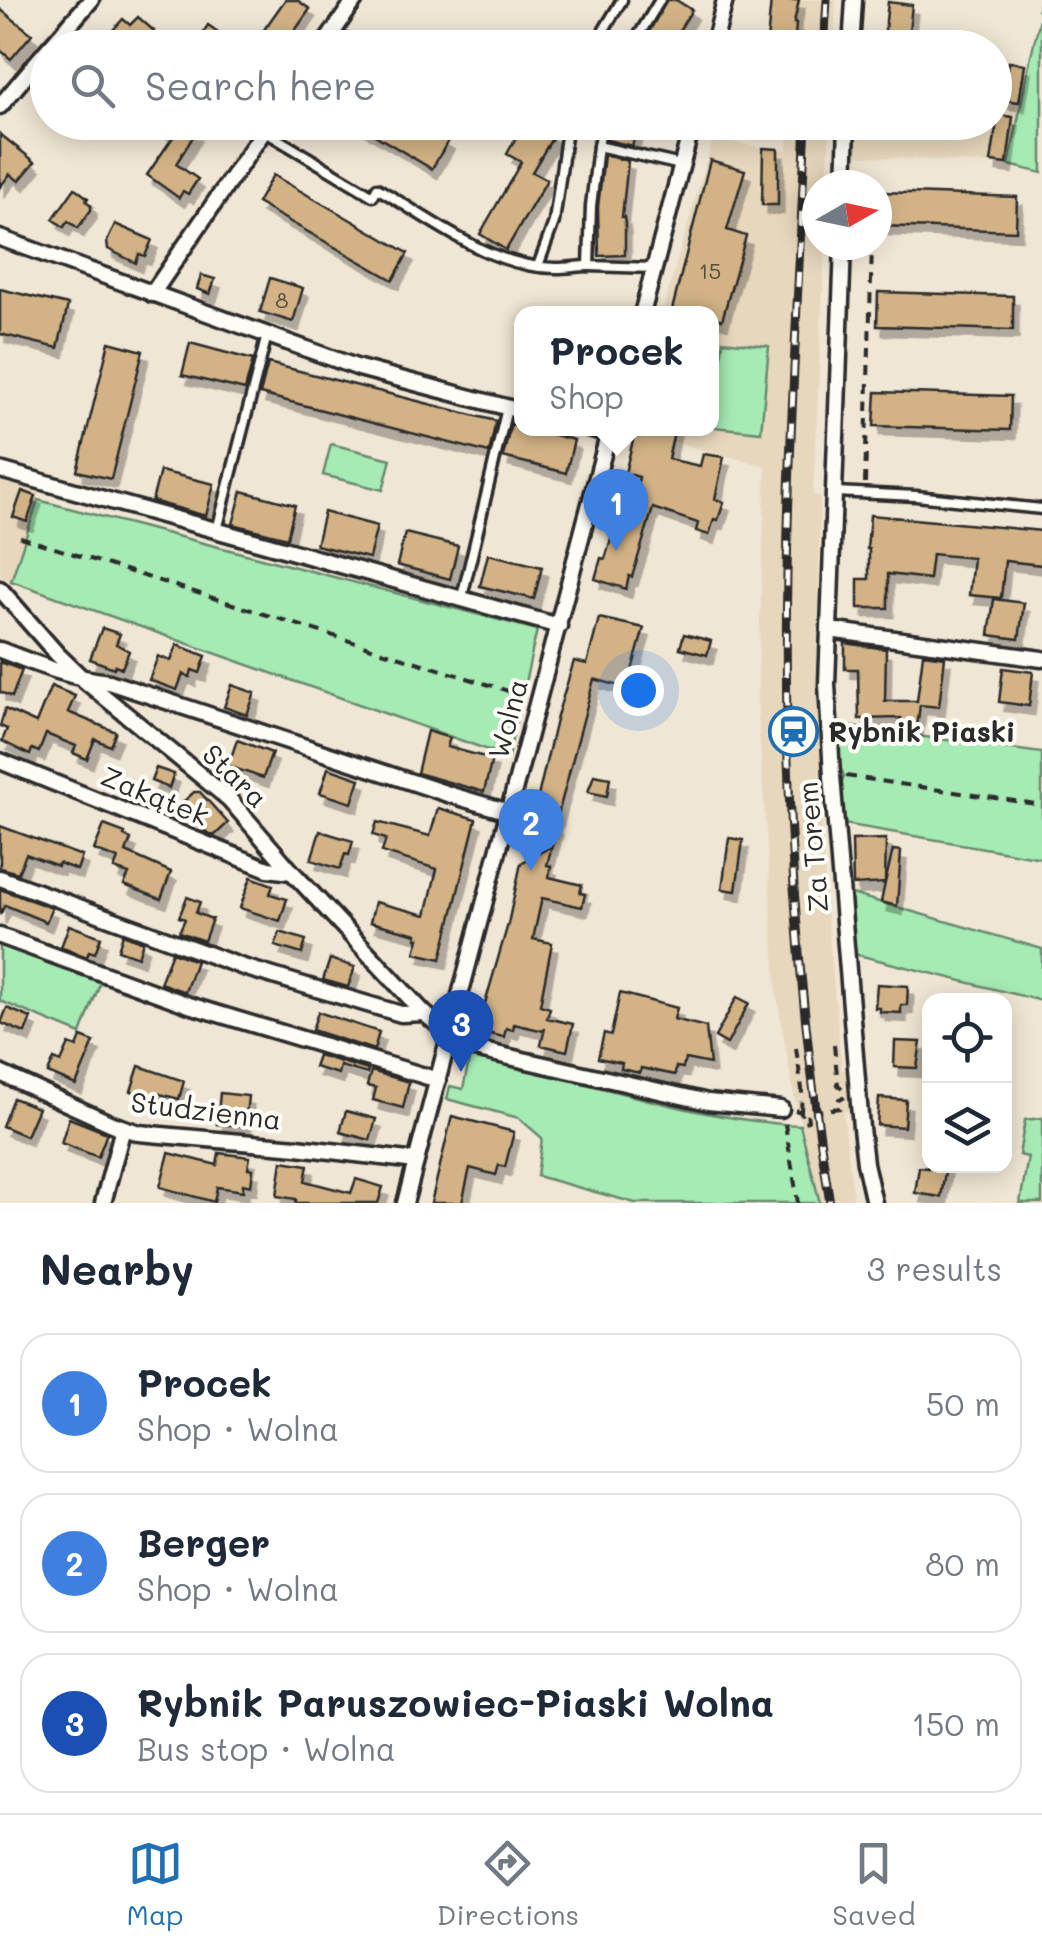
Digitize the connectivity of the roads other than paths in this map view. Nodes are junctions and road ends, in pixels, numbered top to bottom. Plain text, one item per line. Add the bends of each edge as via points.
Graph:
1 (91, 0) edge
2 (355, 0) edge
3 (622, 0) edge
4 (660, 0) edge
5 (725, 0) edge
6 (854, 0) edge
7 (64, 30) edge
8 (334, 30) edge
9 (604, 30) edge
10 (641, 30) edge
11 (718, 30) edge
12 (852, 30) edge
13 (30, 70) edge
14 (0, 106) edge
15 (258, 140) edge
16 (287, 140) edge
17 (565, 140) edge
18 (600, 140) edge
19 (687, 140) edge
20 (846, 140) edge
21 (598, 146) junction
22 (681, 165) junction
23 (845, 170) edge
24 (0, 238) edge
25 (843, 260) edge
26 (538, 266) junction
27 (589, 266) junction
28 (654, 268) junction
29 (152, 294) junction
30 (644, 306) edge
31 (266, 336) junction
32 (514, 410) edge
33 (609, 436) edge
34 (0, 470) edge
35 (836, 492) junction
36 (1042, 509) edge
37 (217, 530) junction
38 (0, 589) edge
39 (462, 597) junction
40 (559, 626) junction
41 (829, 630) junction
42 (0, 650) edge
43 (1042, 659) edge
44 (84, 680) junction
45 (0, 761) edge
46 (509, 812) junction
47 (292, 872) junction
48 (0, 878) edge
49 (0, 936) edge
50 (424, 1013) junction
51 (449, 1038) junction
52 (0, 1073) edge
53 (438, 1080) junction
54 (781, 1109) road end
55 (123, 1128) junction
56 (416, 1161) junction
57 (103, 1203) edge
58 (405, 1203) edge
59 (874, 1203) edge

1 - 7 street
2 - 8 street
3 - 9 lane
4 - 10 lane
5 - 11 street
6 - 12 street
13 - 14 street
15 - 29 street
16 - 26 lane via 373,196 378,188 472,246
17 - 26 lane via 554,222
18 - 21 lane
19 - 22 street
20 - 23 street
21 - 22 lane
21 - 27 lane
22 - 28 street
24 - 29 street
25 - 35 street, Za Torem
26 - 27 lane
27 - 28 lane
28 - 30 street
29 - 31 street
31 - 32 street
31 - 37 lane
32 - 39 lane
33 - 40 street, Wolna
34 - 37 street
35 - 36 lane
35 - 41 street, Za Torem
37 - 39 street
38 - 44 street, Stara
39 - 40 street
40 - 46 street, Wolna
41 - 43 street
41 - 59 street, Za Torem via 832,776 861,1128
42 - 44 street
44 - 46 street via 109,682
44 - 47 street, Stara via 229,799
45 - 47 street, Zakątek via 268,870
46 - 51 street, Wolna
47 - 50 street, Stara
48 - 50 street, Stara via 243,967 401,1014
49 - 53 street via 189,1004
50 - 51 street, Stara
51 - 53 street, Wolna
51 - 54 street via 708,1102
52 - 55 street, Studzienna
53 - 56 street, Wolna
55 - 56 street, Studzienna
55 - 57 street
56 - 58 street, Wolna

